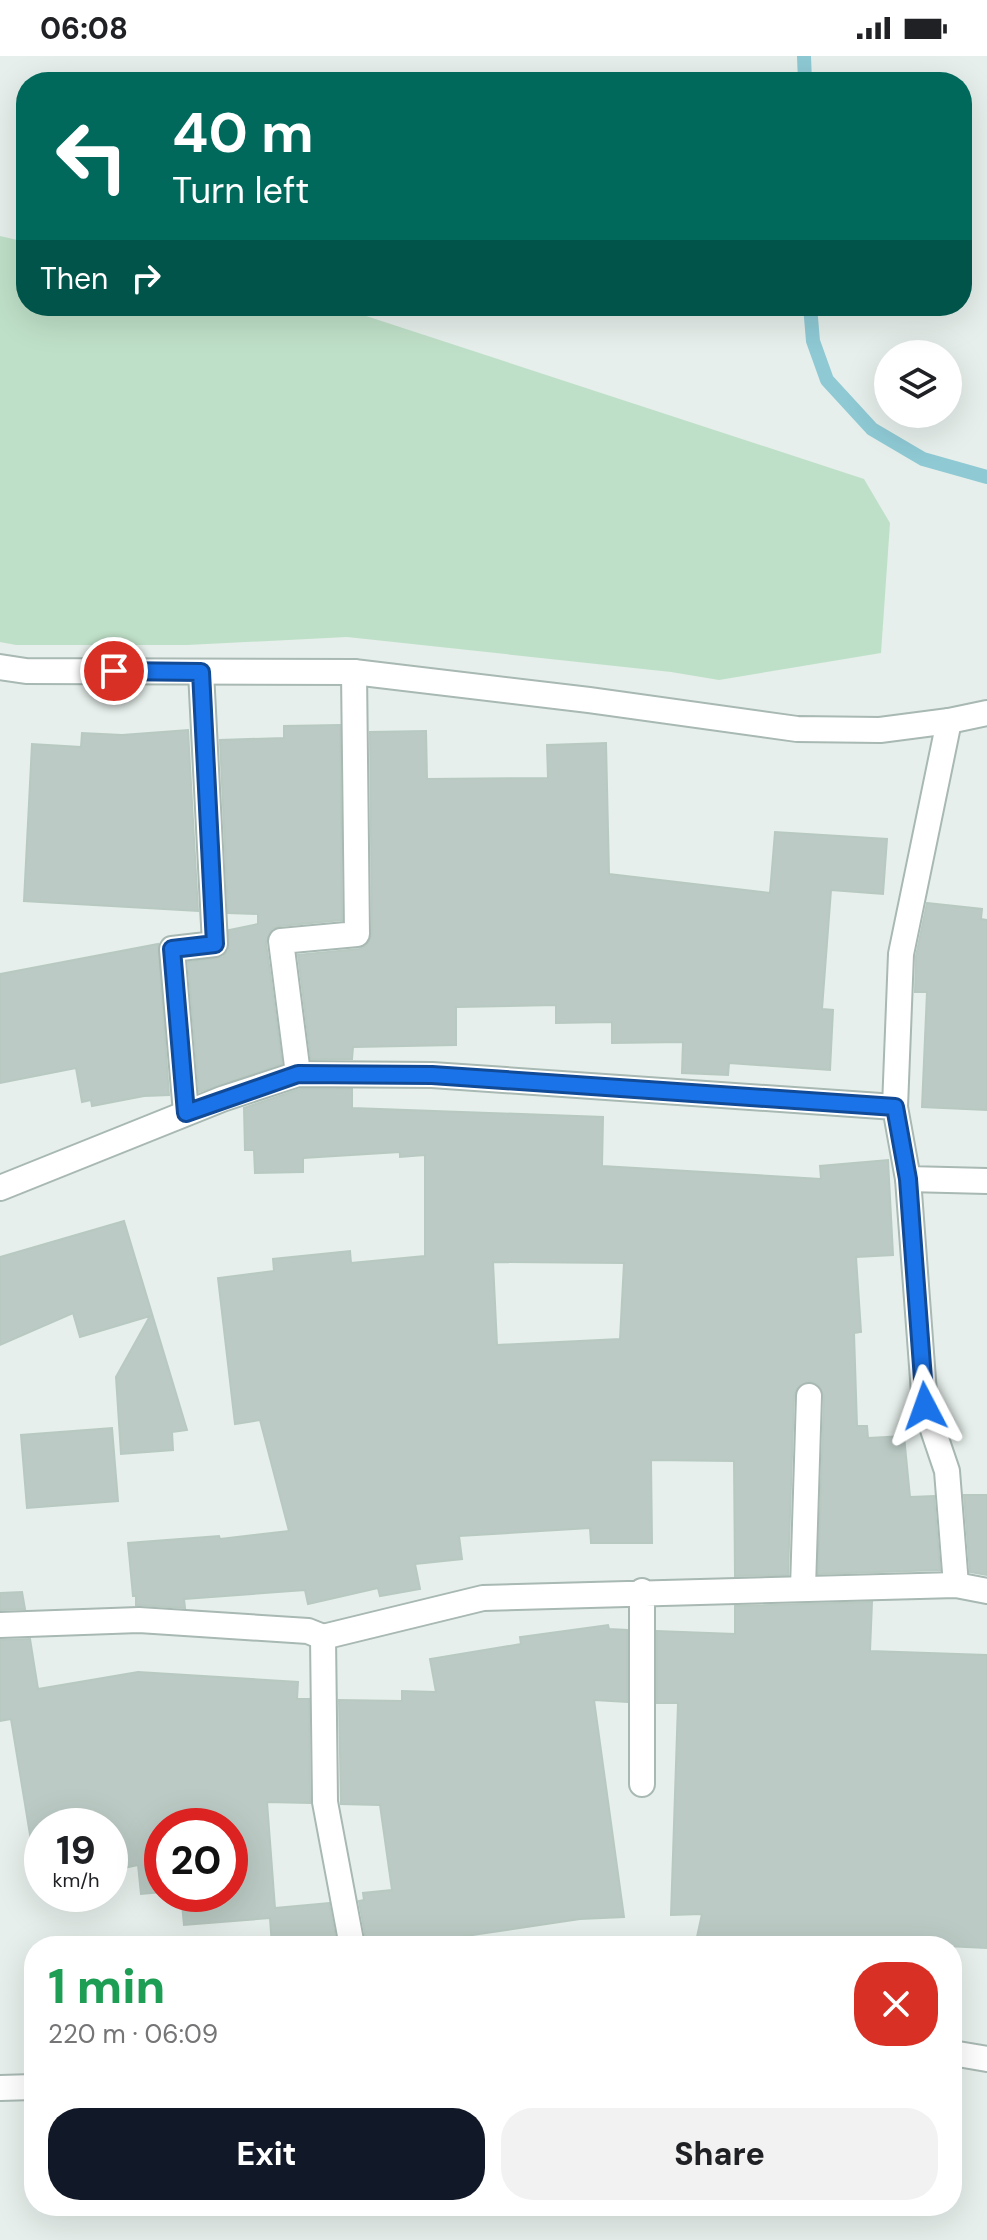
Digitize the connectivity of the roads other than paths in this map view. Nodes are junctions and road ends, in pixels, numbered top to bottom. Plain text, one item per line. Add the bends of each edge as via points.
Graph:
1 (0, 667) edge
2 (201, 672) junction
3 (354, 672) junction
4 (987, 713) edge
5 (949, 721) junction
6 (298, 1074) junction
7 (895, 1107) junction
8 (186, 1113) junction
9 (908, 1179) junction
10 (987, 1181) edge
11 (0, 1188) edge
12 (809, 1396) dead end
13 (956, 1585) junction
14 (803, 1588) junction
15 (642, 1591) junction
16 (987, 1591) edge
17 (0, 1625) edge
18 (323, 1637) junction
19 (642, 1784) dead end
20 (350, 1936) edge
21 (962, 2055) edge
22 (987, 2059) edge
23 (24, 2087) edge
24 (0, 2088) edge

1 - 2 street
2 - 3 street
2 - 8 street via 215,944 172,949
3 - 5 street via 797,729 880,730
3 - 6 street via 357,934 281,941
4 - 5 street
5 - 7 street via 901,954
6 - 7 street via 432,1075
6 - 8 street
7 - 9 street
8 - 11 street
9 - 10 street
9 - 13 street via 925,1406 947,1471
12 - 14 street
13 - 14 street
13 - 16 street
14 - 15 street
15 - 18 street via 483,1598
15 - 19 street
17 - 18 street via 139,1620 308,1631
18 - 20 street via 325,1802
21 - 22 street
23 - 24 street

